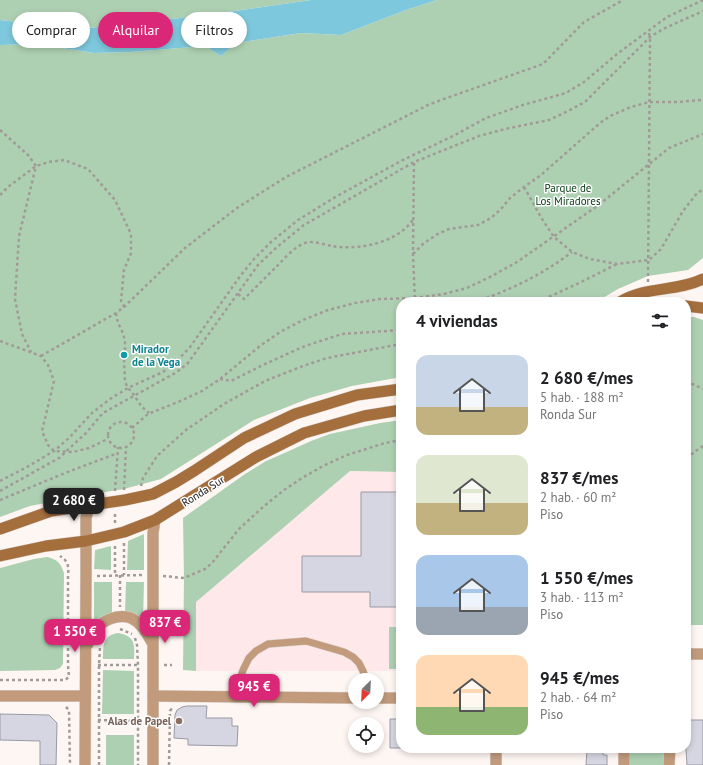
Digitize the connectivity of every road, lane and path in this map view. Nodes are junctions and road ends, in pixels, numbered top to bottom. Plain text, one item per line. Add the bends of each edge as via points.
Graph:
1 (623, 0) edge
2 (703, 0) edge
3 (703, 11) edge
4 (648, 31) junction
5 (650, 37) junction
6 (703, 98) edge
7 (649, 102) junction
8 (0, 130) edge
9 (703, 134) edge
10 (414, 162) junction
11 (649, 164) junction
12 (36, 166) junction
13 (524, 187) junction
14 (703, 190) edge
15 (0, 195) edge
16 (413, 220) junction
17 (554, 237) junction
18 (572, 252) junction
19 (413, 254) junction
20 (649, 260) junction
21 (617, 264) junction
22 (703, 279) edge
23 (648, 291) junction
24 (238, 294) junction
25 (415, 297) edge
26 (430, 297) edge
27 (486, 297) edge
28 (549, 297) edge
29 (631, 297) edge
30 (396, 299) edge
31 (124, 307) junction
32 (691, 307) edge
33 (703, 308) edge
34 (116, 313) junction
35 (396, 330) edge
36 (0, 341) edge
37 (396, 345) edge
38 (31, 352) junction
39 (41, 356) junction
40 (220, 379) junction
41 (691, 384) edge
42 (128, 388) junction
43 (396, 390) edge
44 (703, 390) edge
45 (134, 396) junction
46 (396, 411) edge
47 (150, 413) junction
48 (132, 428) junction
49 (108, 439) junction
50 (396, 441) edge
51 (703, 446) edge
52 (54, 451) junction
53 (65, 452) junction
54 (118, 453) dead end
55 (691, 454) edge
56 (0, 481) edge
57 (0, 491) edge
58 (138, 497) junction
59 (0, 500) edge
60 (89, 506) junction
61 (155, 520) junction
62 (0, 529) edge
63 (86, 541) junction
64 (59, 555) dead end
65 (0, 556) edge
66 (120, 575) junction
67 (86, 576) junction
68 (153, 576) junction
69 (120, 616) junction
70 (120, 629) junction
71 (114, 630) dead end
72 (101, 643) dead end
73 (154, 644) junction
74 (86, 649) junction
75 (691, 654) edge
76 (703, 654) edge
77 (153, 664) junction
78 (68, 665) junction
79 (86, 665) junction
80 (99, 665) junction
81 (138, 665) junction
82 (172, 665) dead end
83 (364, 673) edge
84 (0, 680) edge
85 (0, 696) edge
86 (85, 696) junction
87 (153, 696) junction
88 (234, 697) junction
89 (348, 698) edge
90 (384, 698) edge
91 (396, 698) edge
92 (65, 706) dead end
93 (174, 706) dead end
94 (69, 720) junction
95 (86, 720) junction
96 (99, 720) junction
97 (138, 721) junction
98 (153, 721) junction
99 (169, 721) junction
100 (496, 753) edge
101 (624, 753) edge
102 (670, 753) edge
103 (70, 765) edge
104 (85, 765) edge
105 (99, 765) edge
106 (138, 765) edge
107 (153, 765) edge
108 (169, 765) edge
109 (496, 765) edge
110 (624, 765) edge
111 (670, 765) edge

1 - 31 path via 584,22 543,64 430,104 286,177 238,208 185,248
2 - 4 path via 667,17
3 - 5 path
4 - 5 path
4 - 42 path via 584,82 566,93 486,118 396,163 298,220 254,259 190,347 176,362 163,372
5 - 7 path
5 - 10 path via 585,102 549,120 479,136
6 - 7 path via 679,102
7 - 11 path
7 - 13 path via 610,116
8 - 12 path via 28,155
9 - 11 path via 669,148
10 - 16 path
10 - 24 path via 304,225 258,265
11 - 17 path
11 - 20 path
12 - 15 path
12 - 31 path via 64,160 88,170 115,200 131,234 132,253 124,270 121,301
12 - 38 path via 19,236 15,299 22,334
13 - 17 path
13 - 19 path via 491,218 478,225 436,235
14 - 20 path via 698,192 683,211 661,249
16 - 19 path
16 - 24 path via 402,231 370,246 334,247 306,242 288,255 244,299
17 - 18 path
17 - 26 path via 492,276 467,288
18 - 21 path via 590,259
18 - 27 path via 534,277
19 - 25 path
20 - 21 path
20 - 23 path
21 - 28 path
22 - 23 main road via 685,286
23 - 29 main road
24 - 45 path via 188,363
30 - 40 path via 355,303 303,320 260,346
31 - 34 path
32 - 33 main road
34 - 39 path
34 - 42 path via 126,349 125,382
35 - 40 path via 342,334 305,346 231,381
36 - 38 path
37 - 58 path via 327,358 303,366 265,381 224,404 186,430 157,456 143,478
38 - 39 path
39 - 52 path via 48,365 54,381 42,431
40 - 47 path via 202,391
41 - 44 path
42 - 45 path
42 - 52 path via 92,413
43 - 58 main road, Ronda Sur via 357,396 295,414 244,438 176,482 153,494
45 - 47 path
45 - 53 path via 103,413
46 - 61 main road, Ronda Sur via 364,416 304,433 256,457
47 - 48 path
48 - 49 path via 128,424 117,422 108,431
48 - 49 path via 133,438 126,446 118,447
49 - 53 path via 89,448
50 - 68 path via 347,455 323,466 284,490 239,529 206,569 184,578
51 - 55 path
52 - 53 path
52 - 56 path
53 - 57 path via 59,458
54 - 59 path
58 - 60 main road, Ronda Sur
60 - 62 main road, Ronda Sur via 52,511
60 - 63 street
61 - 63 main road, Ronda Sur via 124,532
61 - 68 street
63 - 65 main road, Ronda Sur
63 - 67 street
64 - 78 path via 68,563 69,569
66 - 67 path
66 - 68 path
66 - 69 path
67 - 74 street
68 - 73 street
69 - 70 path
69 - 73 street via 132,619 143,627
69 - 74 street via 103,622 92,632
70 - 71 path
70 - 81 path via 135,638
72 - 80 path
73 - 77 street
74 - 79 street
75 - 76 street
77 - 81 path
77 - 82 path
77 - 87 street
78 - 79 path
78 - 84 path via 69,677 65,680
79 - 80 path
79 - 86 street
80 - 81 path
80 - 96 path
81 - 97 path
83 - 88 lane via 353,657 306,640 268,644 249,658
85 - 86 street
86 - 95 street
87 - 88 street
87 - 98 street
88 - 89 street
90 - 91 street
92 - 94 path via 69,710
93 - 99 path via 170,711
94 - 95 path
94 - 103 path
95 - 96 path
95 - 104 street
96 - 97 path
96 - 105 path
97 - 98 path
97 - 106 path
98 - 99 path
98 - 107 street
99 - 108 path
100 - 109 street
101 - 110 street
102 - 111 street

